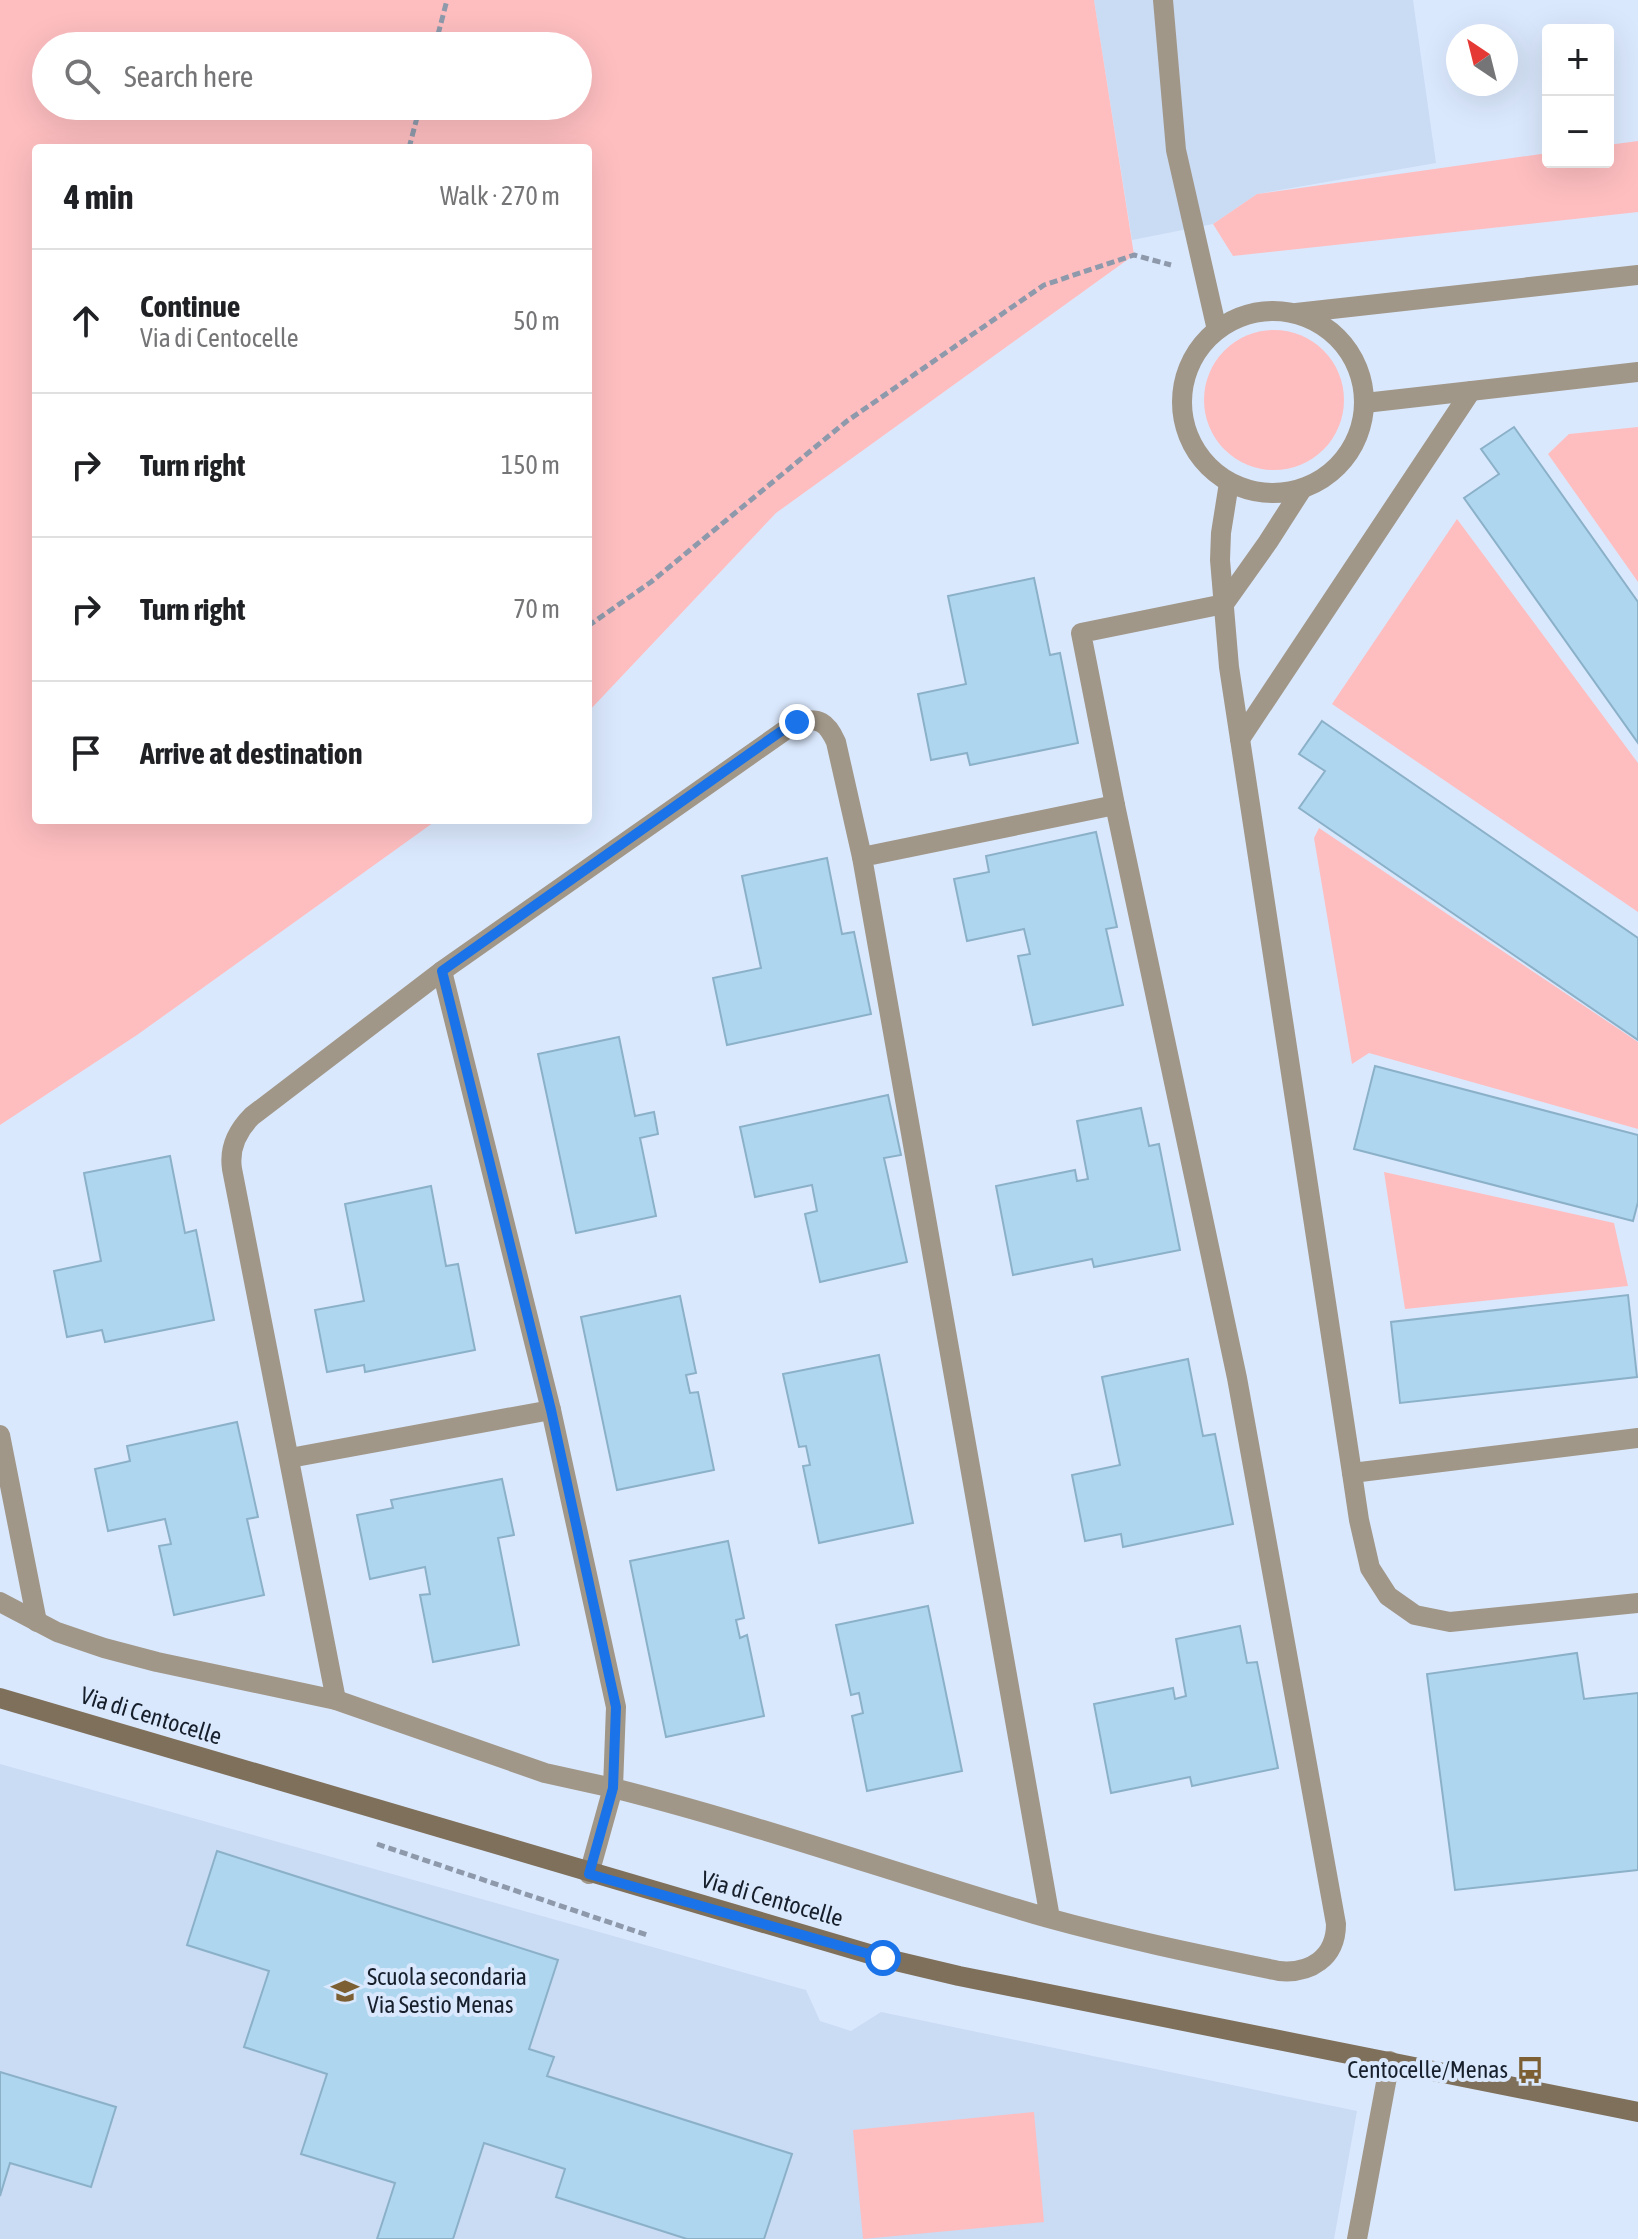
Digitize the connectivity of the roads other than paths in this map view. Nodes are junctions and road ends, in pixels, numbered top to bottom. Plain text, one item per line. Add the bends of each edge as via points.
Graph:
1 (1163, 0) edge
2 (1638, 275) edge
3 (1293, 313) junction
4 (1217, 330) junction
5 (1638, 372) edge
6 (1471, 391) junction
7 (1365, 403) junction
8 (1229, 483) junction
9 (1302, 489) junction
10 (1224, 604) junction
11 (1240, 739) junction
12 (1115, 805) junction
13 (862, 857) junction
14 (442, 971) junction
15 (551, 1410) junction
16 (0, 1435) edge
17 (1638, 1438) edge
18 (290, 1458) junction
19 (1352, 1473) junction
20 (0, 1602) edge
21 (1638, 1603) edge
22 (37, 1622) junction
23 (0, 1698) edge
24 (336, 1700) junction
25 (613, 1788) junction
26 (589, 1874) junction
27 (1050, 1918) junction
28 (1390, 2061) junction
29 (1638, 2112) edge
30 (1357, 2239) edge

1 - 4 street via 1176,150
2 - 3 street
3 - 4 street via 1253,313
3 - 7 street via 1322,325 1345,345 1360,372
4 - 8 street via 1191,361 1182,410 1199,457
5 - 6 street
6 - 7 street
6 - 11 street
7 - 9 street via 1348,456 1319,482
8 - 9 street via 1265,494
8 - 10 street via 1221,533
9 - 10 street
10 - 11 street
10 - 12 street via 1081,633
11 - 19 street
12 - 13 street
12 - 27 street via 1237,1378 1336,1934 1321,1962 1289,1972
13 - 14 street via 831,730 813,719 797,722
13 - 27 street
14 - 15 street
14 - 18 street via 252,1116 235,1140 232,1169
15 - 18 street
15 - 25 street via 616,1707
16 - 22 street
17 - 19 street
18 - 24 street
19 - 21 street via 1370,1568 1388,1596 1415,1615 1450,1622
20 - 22 street
22 - 24 street via 131,1656
23 - 26 street, Via di Centocelle
24 - 25 street via 545,1773
25 - 26 street
25 - 27 street
26 - 28 street, Via di Centocelle via 944,1973
28 - 29 street, Via di Centocelle
28 - 30 street

